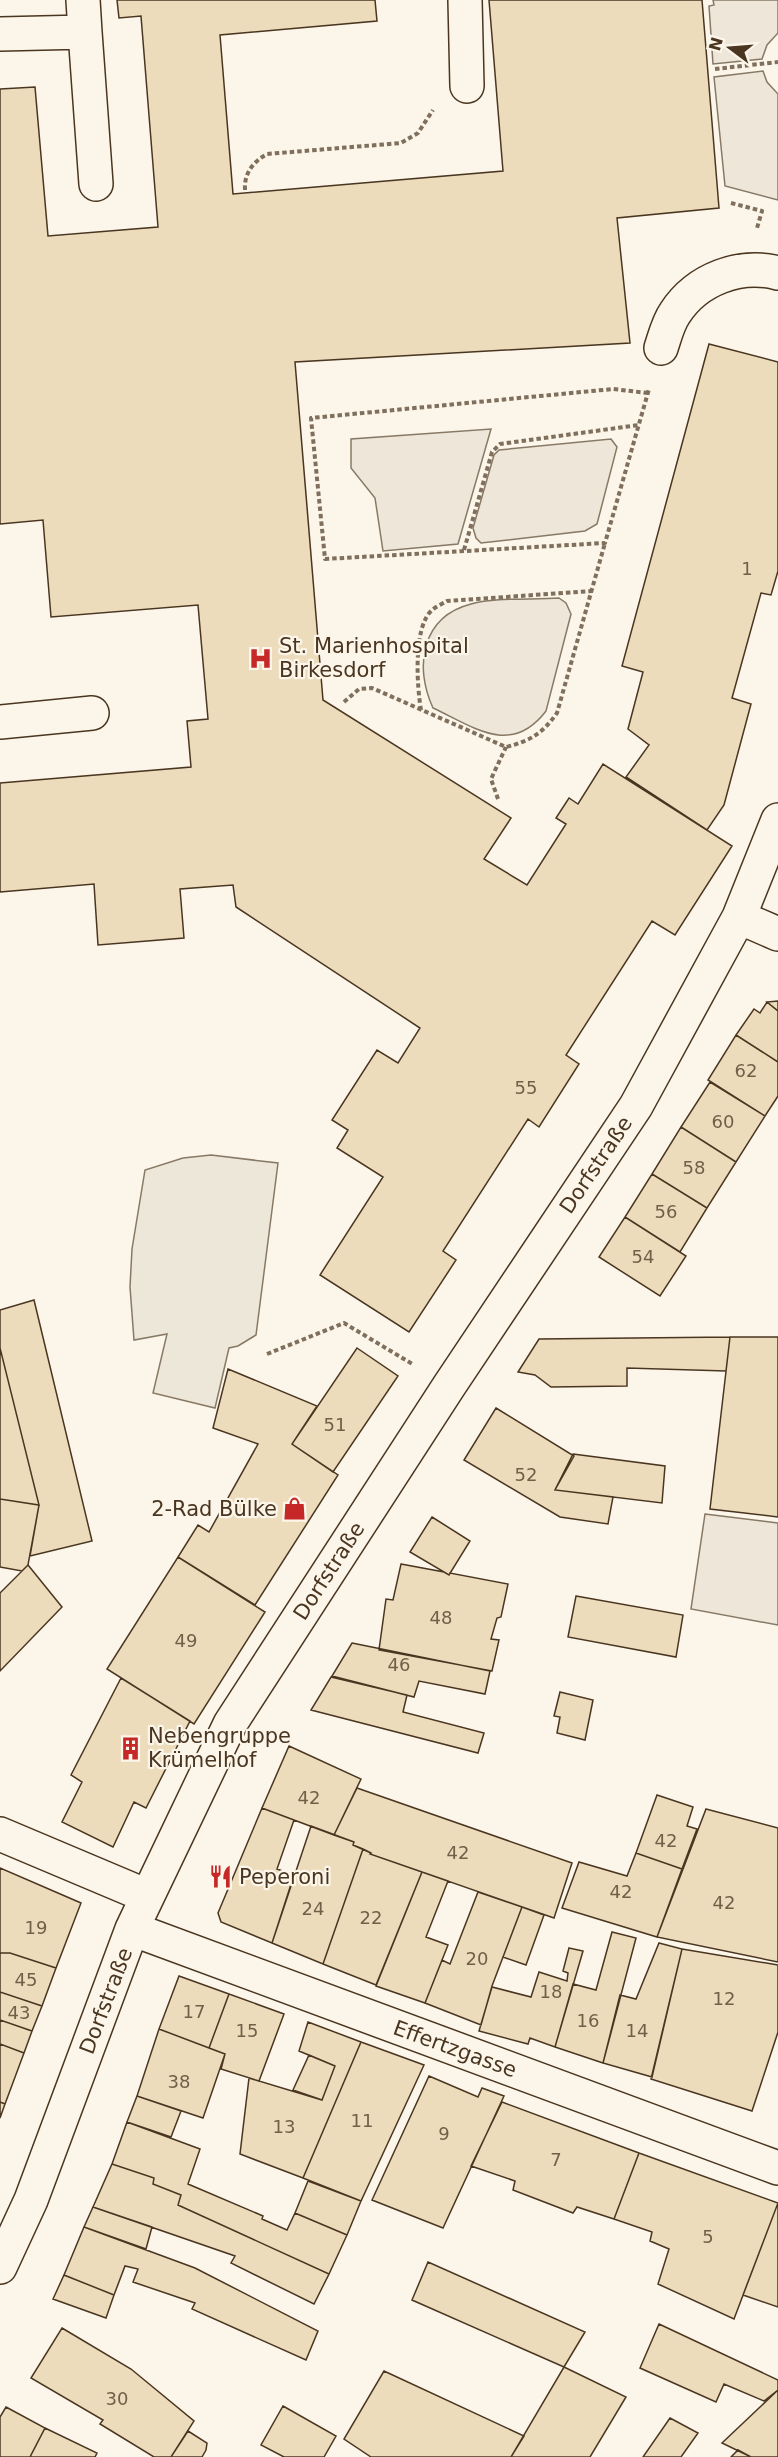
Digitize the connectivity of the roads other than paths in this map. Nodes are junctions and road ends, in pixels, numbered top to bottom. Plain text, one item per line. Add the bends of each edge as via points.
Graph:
1 (83, 0) edge
2 (465, 0) edge
3 (85, 32) junction
4 (0, 34) edge
5 (467, 86) road end
6 (96, 184) dead end
7 (778, 273) edge
8 (661, 348) road end
9 (92, 713) dead end
10 (0, 722) edge
11 (778, 820) edge
12 (739, 917) junction
13 (778, 934) edge
14 (0, 1834) edge
15 (147, 1896) junction
16 (132, 1929) junction
17 (778, 2168) edge
18 (0, 2267) edge

1 - 3 street
2 - 5 street
3 - 4 street
3 - 6 street
7 - 8 street via 746,269 713,279 680,306
9 - 10 street
11 - 12 street, Dorfstraße
12 - 13 street
12 - 15 street, Dorfstraße via 636,1106 230,1724
14 - 15 street
15 - 16 street, Dorfstraße
16 - 17 street, Effertzgasse
16 - 18 street, Dorfstraße via 31,2200

